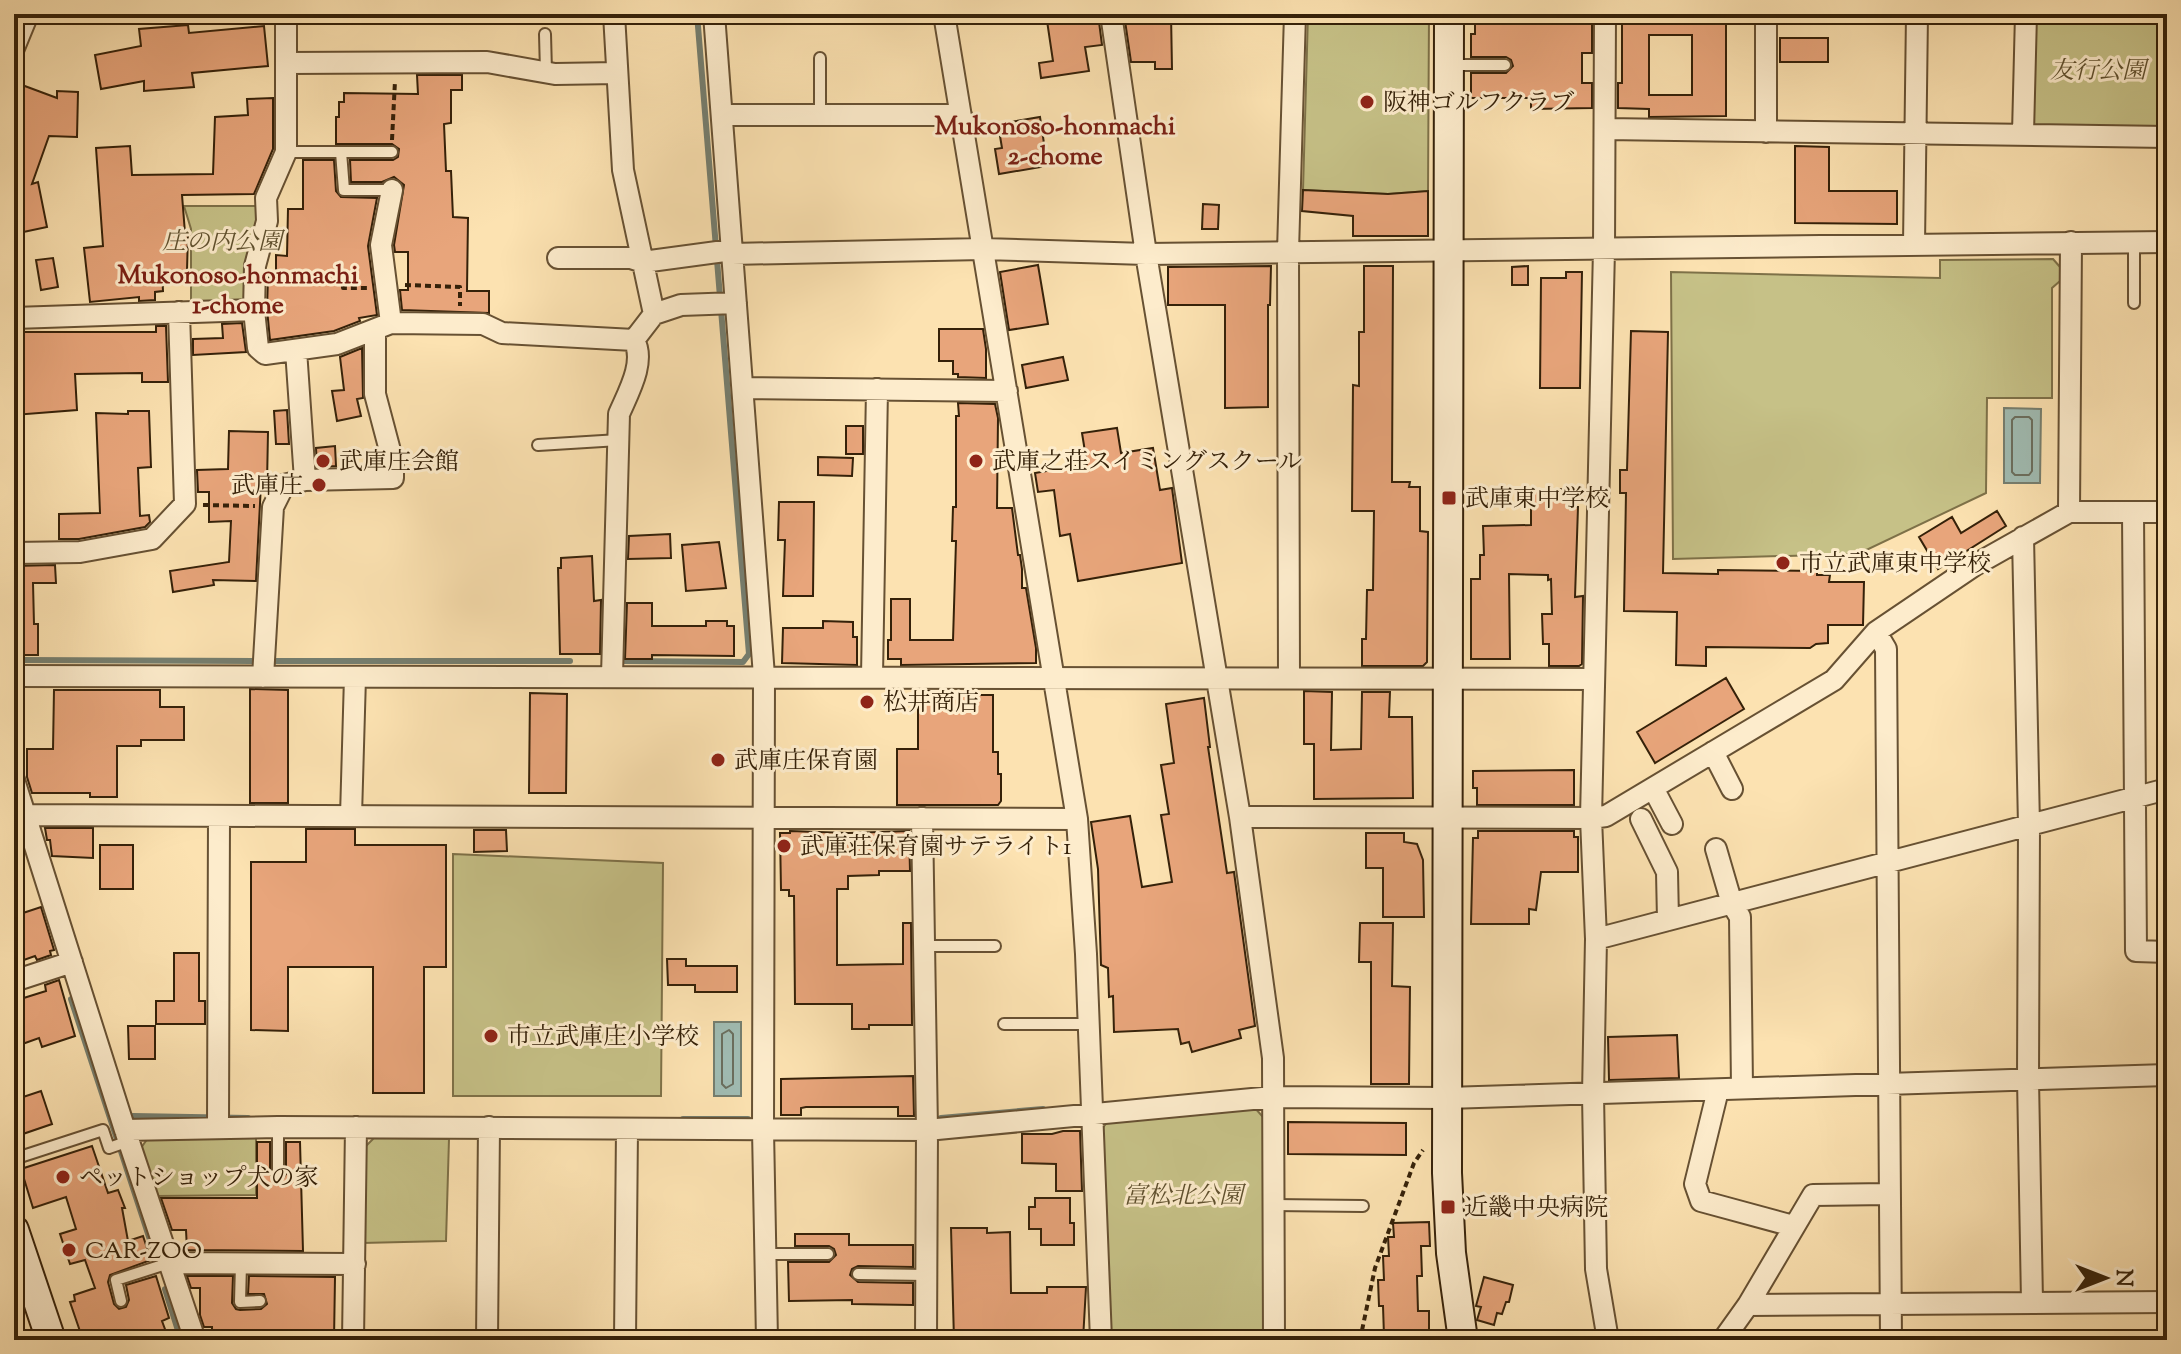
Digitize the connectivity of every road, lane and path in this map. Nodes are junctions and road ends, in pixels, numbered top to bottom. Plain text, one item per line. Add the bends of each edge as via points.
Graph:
1 (28, 14) edge
2 (286, 14) edge
3 (614, 14) edge
4 (714, 14) edge
5 (944, 14) edge
6 (1111, 14) edge
7 (1295, 14) edge
8 (1449, 14) edge
9 (1605, 14) edge
10 (1766, 14) edge
11 (1917, 14) edge
12 (2026, 14) edge
13 (545, 34) dead end
14 (14, 48) edge
15 (820, 58) dead end
16 (287, 63) junction
17 (396, 63) junction
18 (1449, 65) junction
19 (1505, 65) dead end
20 (546, 72) junction
21 (617, 73) junction
22 (722, 115) junction
23 (820, 115) junction
24 (961, 115) junction
25 (1606, 129) junction
26 (1766, 132) junction
27 (2023, 133) junction
28 (1916, 134) junction
29 (2167, 137) edge
30 (286, 152) junction
31 (341, 152) junction
32 (392, 152) joint
33 (392, 190) joint
34 (2071, 242) junction
35 (2134, 242) junction
36 (2167, 242) edge
37 (1914, 244) junction
38 (983, 249) junction
39 (1604, 249) junction
40 (1288, 251) junction
41 (1449, 251) junction
42 (724, 252) junction
43 (1146, 254) junction
44 (558, 258) dead end
45 (643, 262) junction
46 (255, 271) junction
47 (386, 286) junction
48 (2134, 303) dead end
49 (726, 304) junction
50 (254, 310) junction
51 (179, 312) junction
52 (654, 314) junction
53 (14, 318) edge
54 (460, 324) junction
55 (383, 327) junction
56 (634, 340) junction
57 (296, 350) junction
58 (743, 388) junction
59 (877, 389) junction
60 (1007, 391) junction
61 (619, 440) junction
62 (538, 445) dead end
63 (305, 480) junction
64 (185, 504) junction
65 (273, 507) junction
66 (2069, 512) junction
67 (2133, 512) junction
68 (2167, 512) edge
69 (2023, 537) junction
70 (14, 553) edge
71 (1876, 632) junction
72 (14, 676) edge
73 (612, 676) junction
74 (764, 676) junction
75 (872, 676) junction
76 (263, 677) junction
77 (355, 677) junction
78 (1055, 677) junction
79 (1216, 677) junction
80 (1289, 678) junction
81 (1449, 678) junction
82 (1594, 679) junction
83 (1713, 752) junction
84 (14, 780) edge
85 (1653, 788) junction
86 (1732, 789) dead end
87 (2167, 789) edge
88 (2136, 796) junction
89 (25, 815) junction
90 (219, 816) junction
91 (351, 816) junction
92 (762, 816) junction
93 (1240, 817) junction
94 (922, 818) junction
95 (1448, 818) junction
96 (1591, 818) junction
97 (1077, 819) junction
98 (1641, 819) dead end
99 (1672, 824) dead end
100 (2029, 826) junction
101 (1716, 849) dead end
102 (1887, 863) junction
103 (1732, 904) junction
104 (1668, 920) junction
105 (1596, 939) junction
106 (924, 946) junction
107 (995, 946) dead end
108 (2167, 952) edge
109 (72, 962) junction
110 (14, 981) edge
111 (1004, 1024) dead end
112 (1089, 1024) junction
113 (2167, 1075) edge
114 (2028, 1079) junction
115 (1888, 1084) junction
116 (1742, 1087) junction
117 (1718, 1090) junction
118 (1593, 1094) junction
119 (1273, 1097) junction
120 (1447, 1098) junction
121 (1093, 1107) junction
122 (218, 1121) junction
123 (278, 1127) junction
124 (356, 1127) junction
125 (489, 1127) junction
126 (627, 1129) junction
127 (763, 1130) junction
128 (927, 1130) junction
129 (123, 1140) junction
130 (1423, 1150) dead end
131 (23, 1156) dead end
132 (278, 1173) dead end
133 (1888, 1194) junction
134 (1273, 1205) junction
135 (1363, 1206) dead end
136 (1793, 1226) junction
137 (14, 1230) edge
138 (765, 1254) junction
139 (828, 1254) dead end
140 (169, 1263) junction
141 (241, 1264) junction
142 (355, 1264) junction
143 (858, 1274) dead end
144 (926, 1275) junction
145 (121, 1301) dead end
146 (260, 1301) dead end
147 (2032, 1302) junction
148 (2167, 1302) edge
149 (1891, 1304) junction
150 (1748, 1305) junction
151 (51, 1340) edge
152 (195, 1340) edge
153 (353, 1340) edge
154 (487, 1340) edge
155 (625, 1340) edge
156 (767, 1340) edge
157 (926, 1340) edge
158 (1101, 1340) edge
159 (1274, 1340) edge
160 (1360, 1340) edge
161 (1463, 1340) edge
162 (1608, 1340) edge
163 (1723, 1340) edge
164 (1891, 1340) edge

1 - 14 street
2 - 16 street
3 - 21 street
4 - 22 street
5 - 24 street
6 - 43 street
7 - 40 street
8 - 18 street
9 - 25 street
10 - 26 street
11 - 28 street
12 - 27 street
13 - 20 lane
15 - 23 lane
16 - 17 street
16 - 30 street
17 - 20 street via 487,62
17 - 32 path
18 - 19 lane
18 - 41 street
20 - 21 street
21 - 45 street via 623,170
22 - 23 street
22 - 42 street
23 - 24 street
24 - 38 street
25 - 26 street
25 - 39 street
26 - 28 street
27 - 28 street
27 - 29 street
28 - 37 street
30 - 31 lane
30 - 46 street via 266,198 267,221
31 - 32 lane
31 - 33 lane via 344,190
33 - 47 street via 381,245
34 - 35 street
34 - 37 street
34 - 66 street
35 - 36 street
35 - 48 lane
37 - 39 street
38 - 42 street
38 - 43 street
38 - 60 street
39 - 41 street
39 - 82 street
40 - 41 street
40 - 43 street
40 - 80 street
41 - 81 street
42 - 45 street
42 - 49 street
43 - 79 street
44 - 45 street
45 - 52 street
46 - 47 path via 343,276 343,288
46 - 50 street
47 - 54 path via 460,287
47 - 55 street
49 - 52 street via 681,305
49 - 58 street
50 - 51 street
50 - 57 street via 258,348 265,354
51 - 53 street
51 - 64 street
52 - 56 street
54 - 55 street
54 - 56 street via 483,324 502,333
55 - 57 street via 337,344
55 - 63 street via 375,394 393,478
56 - 61 street via 639,350 619,414
57 - 63 street
58 - 59 street
58 - 74 street
59 - 60 street
59 - 75 street
60 - 78 street
61 - 62 lane
61 - 73 street
63 - 65 street via 284,485
64 - 65 path
64 - 70 street via 152,539 80,552
65 - 76 street
66 - 67 street
66 - 69 street
67 - 68 street
67 - 88 street
69 - 71 street
69 - 100 street
71 - 83 street via 1834,680
71 - 102 street via 1886,649
72 - 76 street
73 - 74 street
73 - 77 street
74 - 75 street
74 - 92 street
75 - 78 street
76 - 77 street
77 - 91 street
78 - 79 street
78 - 97 street
79 - 80 street
79 - 93 street
80 - 81 street
81 - 82 street
81 - 95 street
82 - 96 street
83 - 85 street
83 - 86 street
84 - 89 street
85 - 96 street via 1606,816
85 - 99 street
87 - 88 street
88 - 100 street
88 - 108 street via 2136,951
89 - 90 street
89 - 109 street
90 - 91 street
90 - 122 street
91 - 92 street
92 - 94 street
92 - 127 street
93 - 95 street
93 - 119 street via 1273,1058
94 - 97 street
94 - 106 street
95 - 96 street
95 - 120 street
96 - 105 street
97 - 112 street
98 - 104 street via 1667,872
100 - 102 street
100 - 114 street
101 - 103 street
102 - 103 street
102 - 115 street
103 - 104 street
103 - 116 street via 1740,917
104 - 105 street
105 - 118 street
106 - 107 lane
106 - 128 street
109 - 110 street
109 - 129 street
111 - 112 lane
112 - 121 street
113 - 114 street
114 - 115 street
114 - 147 street
115 - 116 street
115 - 133 street
116 - 117 street
117 - 118 street
117 - 136 street via 1695,1184 1701,1201
118 - 120 street
118 - 162 street via 1596,1269
119 - 120 street
119 - 121 street
119 - 134 street
120 - 161 street via 1449,1232
121 - 128 street
121 - 158 street
122 - 123 street
122 - 129 street
123 - 124 street
123 - 132 lane
124 - 125 street
124 - 142 street
125 - 126 street
125 - 154 street
126 - 127 street
126 - 155 street
127 - 128 street
127 - 138 street
128 - 144 street
129 - 131 lane via 109,1148 103,1130
129 - 140 street
130 - 160 path via 1375,1268
133 - 136 street via 1813,1195
133 - 149 street
134 - 135 lane
134 - 159 street
136 - 150 street
137 - 151 street
138 - 139 lane
138 - 156 street
140 - 141 street
140 - 145 lane via 116,1280
140 - 152 street
141 - 142 street
141 - 146 lane via 240,1302
142 - 153 street
143 - 144 lane
144 - 157 street
147 - 148 street
147 - 149 street
149 - 150 street
149 - 164 street
150 - 163 street

